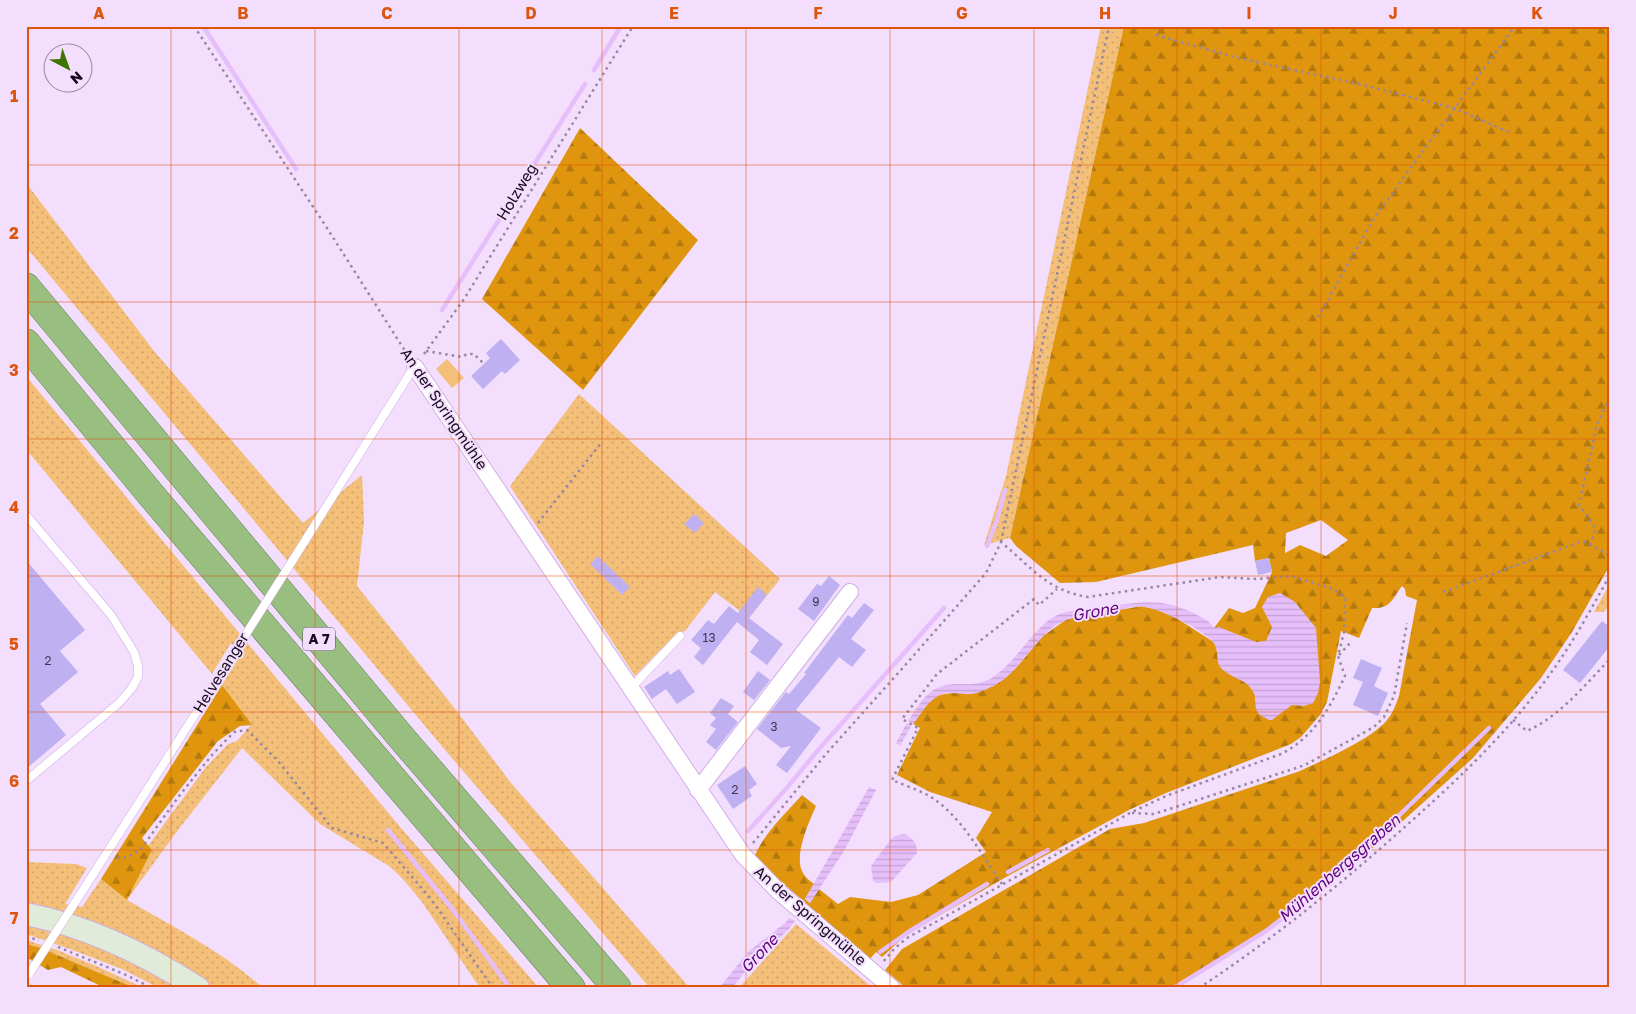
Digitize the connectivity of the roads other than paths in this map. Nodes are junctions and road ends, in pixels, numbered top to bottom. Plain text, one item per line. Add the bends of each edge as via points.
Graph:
1 (26, 287) edge
2 (26, 343) edge
3 (414, 367) joint
4 (26, 515) edge
5 (850, 592) dead end
6 (680, 636) dead end
7 (631, 688) junction
8 (26, 781) edge
9 (698, 790) junction
10 (26, 914) edge
11 (28, 976) edge
12 (198, 988) edge
13 (570, 988) edge
14 (617, 988) edge
15 (892, 988) edge

1 - 14 highway, A 7 via 400,736
2 - 13 highway, A 7
3 - 7 street, An der Springmühle
3 - 11 lane, Helvesanger, bridge
4 - 8 lane via 111,616 134,652 138,666 138,677 123,699
5 - 9 street
6 - 7 lane
7 - 9 street, An der Springmühle
9 - 15 street, An der Springmühle via 743,855 779,892
10 - 12 main road via 54,920 113,943 170,970

